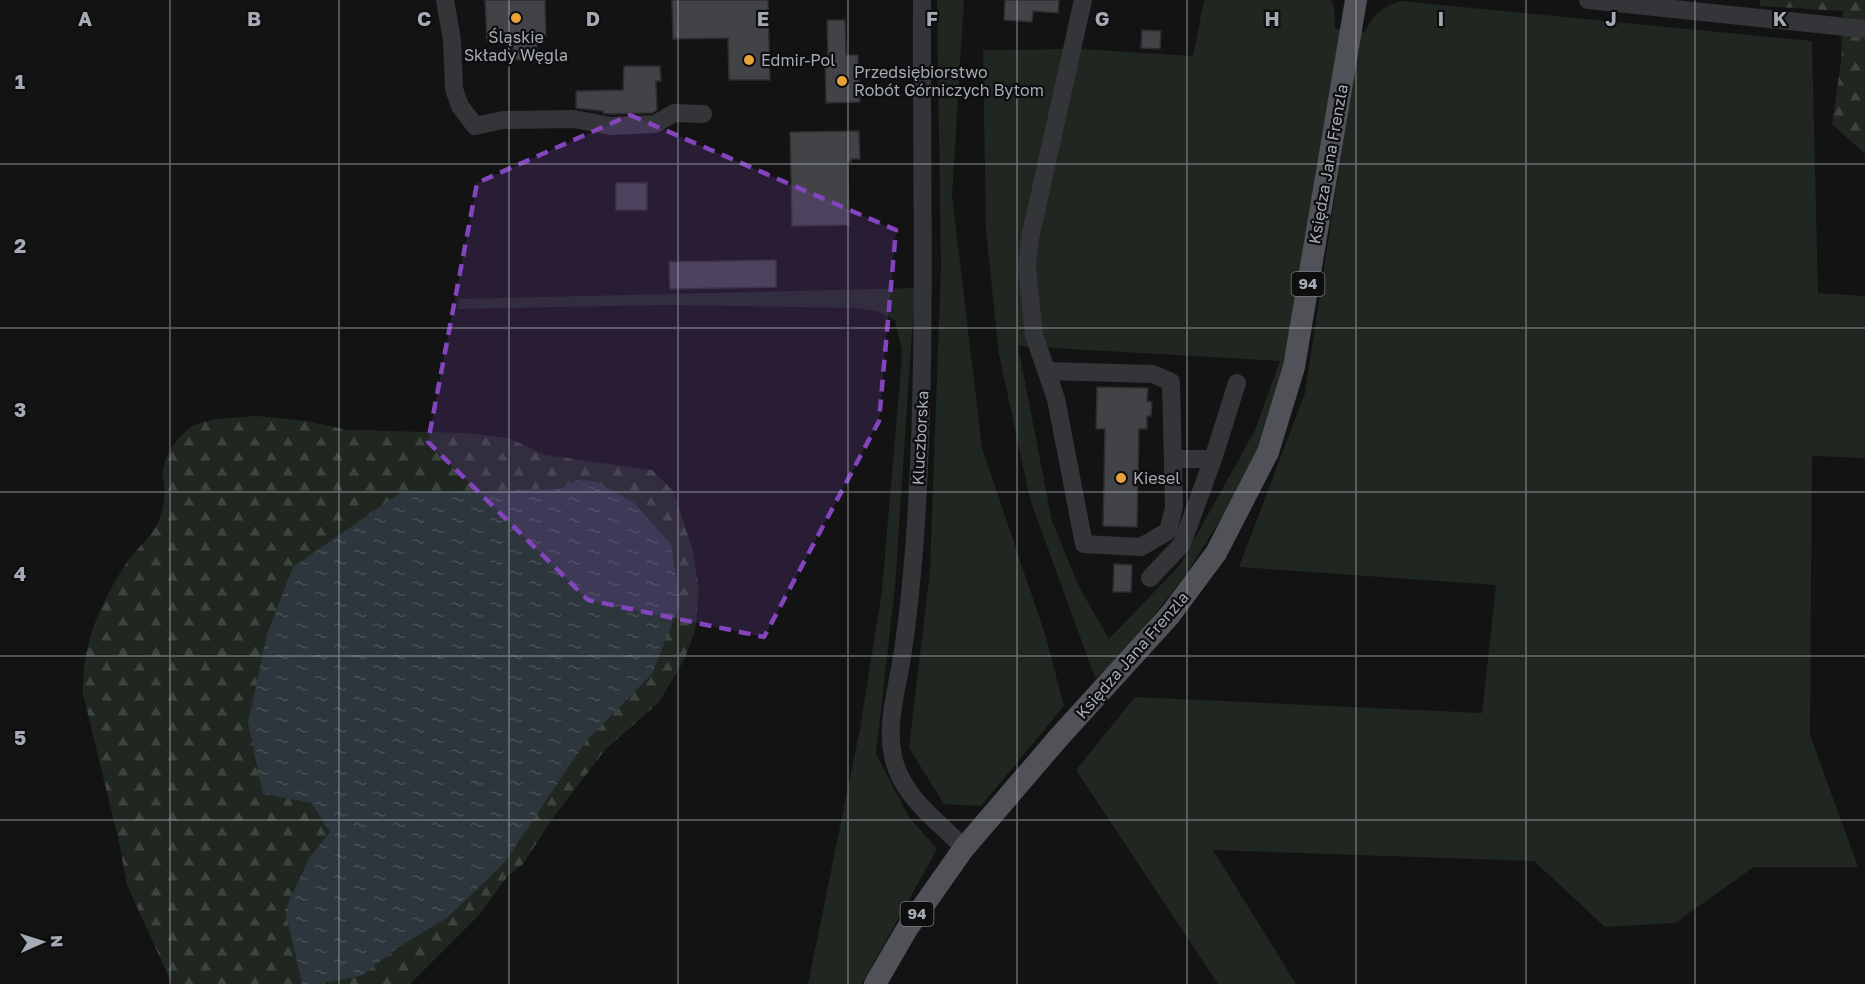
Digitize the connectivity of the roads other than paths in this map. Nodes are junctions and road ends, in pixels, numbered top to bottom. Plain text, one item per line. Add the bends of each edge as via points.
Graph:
1 (445, 0) edge
2 (922, 0) edge
3 (1083, 0) edge
4 (1356, 0) edge
5 (1588, 0) edge
6 (1865, 29) edge
7 (703, 114) dead end
8 (1047, 371) junction
9 (1236, 383) dead end
10 (1173, 459) junction
11 (1213, 459) junction
12 (1150, 578) dead end
13 (964, 848) junction
14 (875, 984) edge

1 - 7 street via 454,89 460,106 475,126 503,120 574,119 611,126 644,125 655,124 675,113
2 - 13 street, Kluczborska via 921,410 913,557 891,745 903,785
3 - 8 street via 1030,238 1027,268 1034,335
4 - 13 main road, Księdza Jana Frenzla / 94 via 1294,367 1268,452 1216,554 1170,615
5 - 6 street
8 - 10 street via 1153,374 1171,382
8 - 10 street via 1084,544 1141,547 1168,531 1174,507
9 - 11 street
10 - 11 street
11 - 12 street via 1182,544
13 - 14 main road, Księdza Jana Frenzla / 94 via 907,929

